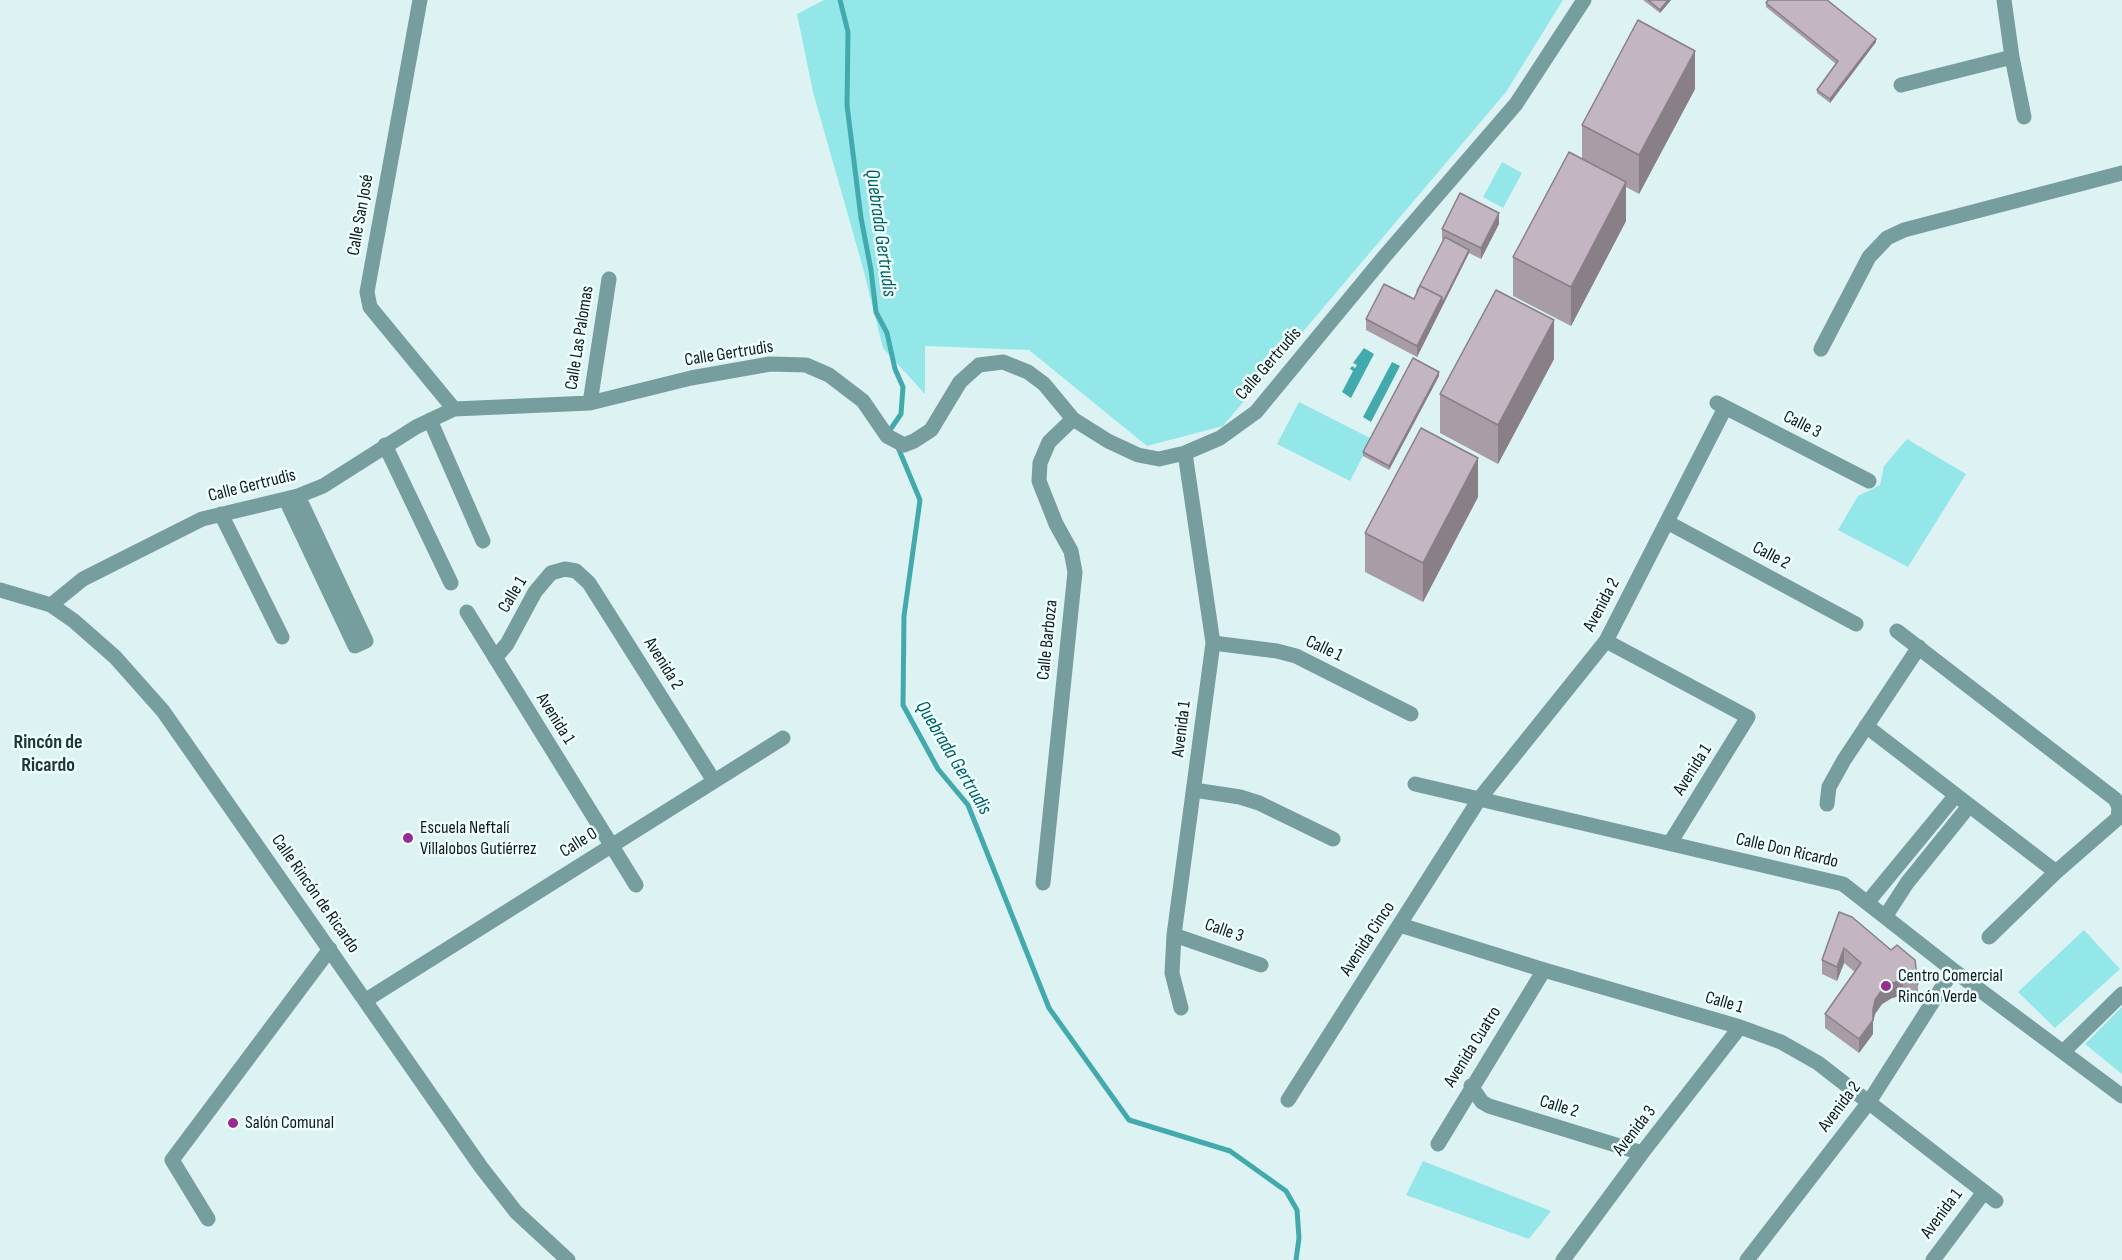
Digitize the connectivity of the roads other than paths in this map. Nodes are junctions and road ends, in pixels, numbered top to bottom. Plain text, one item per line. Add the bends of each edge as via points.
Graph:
1 (420, 0) edge
2 (1584, 0) edge
3 (2004, 0) edge
4 (2012, 57) junction
5 (1901, 85) dead end
6 (2024, 117) dead end
7 (2122, 173) edge
8 (609, 279) dead end
9 (1821, 349) dead end
10 (590, 404) junction
11 (1721, 406) joint
12 (454, 409) junction
13 (1073, 419) junction
14 (430, 420) junction
15 (385, 445) junction
16 (1185, 453) junction
17 (1869, 481) dead end
18 (292, 498) junction
19 (221, 514) junction
20 (1667, 522) junction
21 (483, 541) dead end
22 (576, 571) joint
23 (451, 583) dead end
24 (0, 590) edge
25 (51, 605) junction
26 (467, 612) dead end
27 (1856, 624) dead end
28 (1897, 631) dead end
29 (282, 636) dead end
30 (1606, 641) junction
31 (1213, 643) junction
32 (1919, 647) junction
33 (495, 658) junction
34 (1411, 714) dead end
35 (1866, 726) junction
36 (783, 738) dead end
37 (714, 781) junction
38 (1415, 784) dead end
39 (1194, 790) junction
40 (1956, 795) junction
41 (1480, 798) junction
42 (1827, 804) dead end
43 (1969, 806) junction
44 (1333, 839) dead end
45 (1670, 843) junction
46 (612, 846) junction
47 (2056, 872) junction
48 (1043, 883) dead end
49 (636, 885) dead end
50 (1867, 903) junction
51 (1885, 917) junction
52 (1400, 925) junction
53 (1174, 934) junction
54 (1989, 937) dead end
55 (330, 949) junction
56 (1261, 965) dead end
57 (1544, 970) junction
58 (1953, 970) junction
59 (2122, 993) edge
60 (366, 1000) junction
61 (1181, 1008) dead end
62 (1740, 1028) junction
63 (2064, 1051) junction
64 (1471, 1086) junction
65 (2122, 1096) edge
66 (1288, 1100) dead end
67 (1869, 1102) junction
68 (1437, 1144) dead end
69 (1642, 1153) junction
70 (1990, 1196) joint
71 (208, 1219) dead end
72 (568, 1260) edge
73 (1563, 1260) edge
74 (1747, 1260) edge
75 (1933, 1260) edge

1 - 12 street, Calle San José via 367,292 370,307
2 - 16 street, Calle Gertrudis via 1516,104 1256,412 1220,438
3 - 4 street
4 - 5 street
4 - 6 street
7 - 9 street via 1904,230 1887,238 1869,257
8 - 10 street, Calle Las Palomas
10 - 12 street, Calle Gertrudis
10 - 13 street, Calle Gertrudis via 724,371 770,364 806,366 829,375 863,401 887,436 904,445 926,435 960,382 979,365 1003,362 1028,372 1044,384
11 - 17 street, Calle 3
11 - 20 street, Avenida 2
12 - 14 street, Calle Gertrudis
13 - 16 street, Calle Gertrudis via 1138,455 1159,459
13 - 48 street, Calle Barboza via 1049,442 1040,463 1039,481 1071,551 1075,572
14 - 15 street, Calle Gertrudis
14 - 21 street
15 - 18 street, Calle Gertrudis via 323,486
15 - 23 street
16 - 31 street, Avenida 1
18 - 18 street via 355,646 366,641
18 - 19 street, Calle Gertrudis
19 - 25 street, Calle Gertrudis via 202,519 83,579
19 - 29 street
20 - 27 street, Calle 2
20 - 30 street, Avenida 2
22 - 33 street, Calle 1 via 551,573
22 - 37 street, Avenida 2 via 589,583
24 - 25 street, Calle Rincón de Ricardo
25 - 55 street, Calle Rincón de Ricardo via 97,639 163,711
26 - 33 street, Avenida 1
28 - 32 street
30 - 41 street, Avenida 2
30 - 45 street, Avenida 1 via 1748,717
31 - 34 street, Calle 1 via 1296,657
31 - 39 street, Avenida 1
32 - 35 street
32 - 47 street via 2115,799 2120,807 2118,818
33 - 46 street, Avenida 1
35 - 40 street
35 - 42 street via 1829,787
36 - 37 street, Calle 0
37 - 46 street, Calle 0
38 - 41 street, Calle Don Ricardo
39 - 44 street via 1259,803
39 - 53 street, Avenida 1
40 - 43 street
40 - 50 street
41 - 45 street, Calle Don Ricardo
41 - 52 street, Avenida Cinco
43 - 47 street
43 - 51 street
45 - 50 street, Calle Don Ricardo via 1843,884
46 - 49 street, Avenida 1
46 - 60 street, Calle 0
47 - 54 street
50 - 51 street, Calle Don Ricardo
51 - 58 street, Calle Don Ricardo
52 - 57 street, Calle 1
52 - 66 street, Avenida Cinco
53 - 56 street, Calle 3
53 - 61 street, Avenida 1 via 1172,973
55 - 60 street, Calle Rincón de Ricardo
55 - 71 street via 172,1160
57 - 62 street, Calle 1
57 - 64 street, Avenida Cuatro
58 - 63 street, Calle Don Ricardo
58 - 67 street, Avenida 2
59 - 63 street
60 - 72 street, Calle Rincón de Ricardo via 496,1187 516,1212
62 - 67 street, Calle 1 via 1781,1042 1818,1063
62 - 69 street, Avenida 3
63 - 65 street, Calle Don Ricardo
64 - 68 street, Avenida Cuatro
64 - 69 street, Calle 2 via 1489,1106
67 - 70 street, Calle 1
67 - 74 street, Avenida 2
69 - 73 street, Avenida 3
70 - 75 street, Avenida 1

